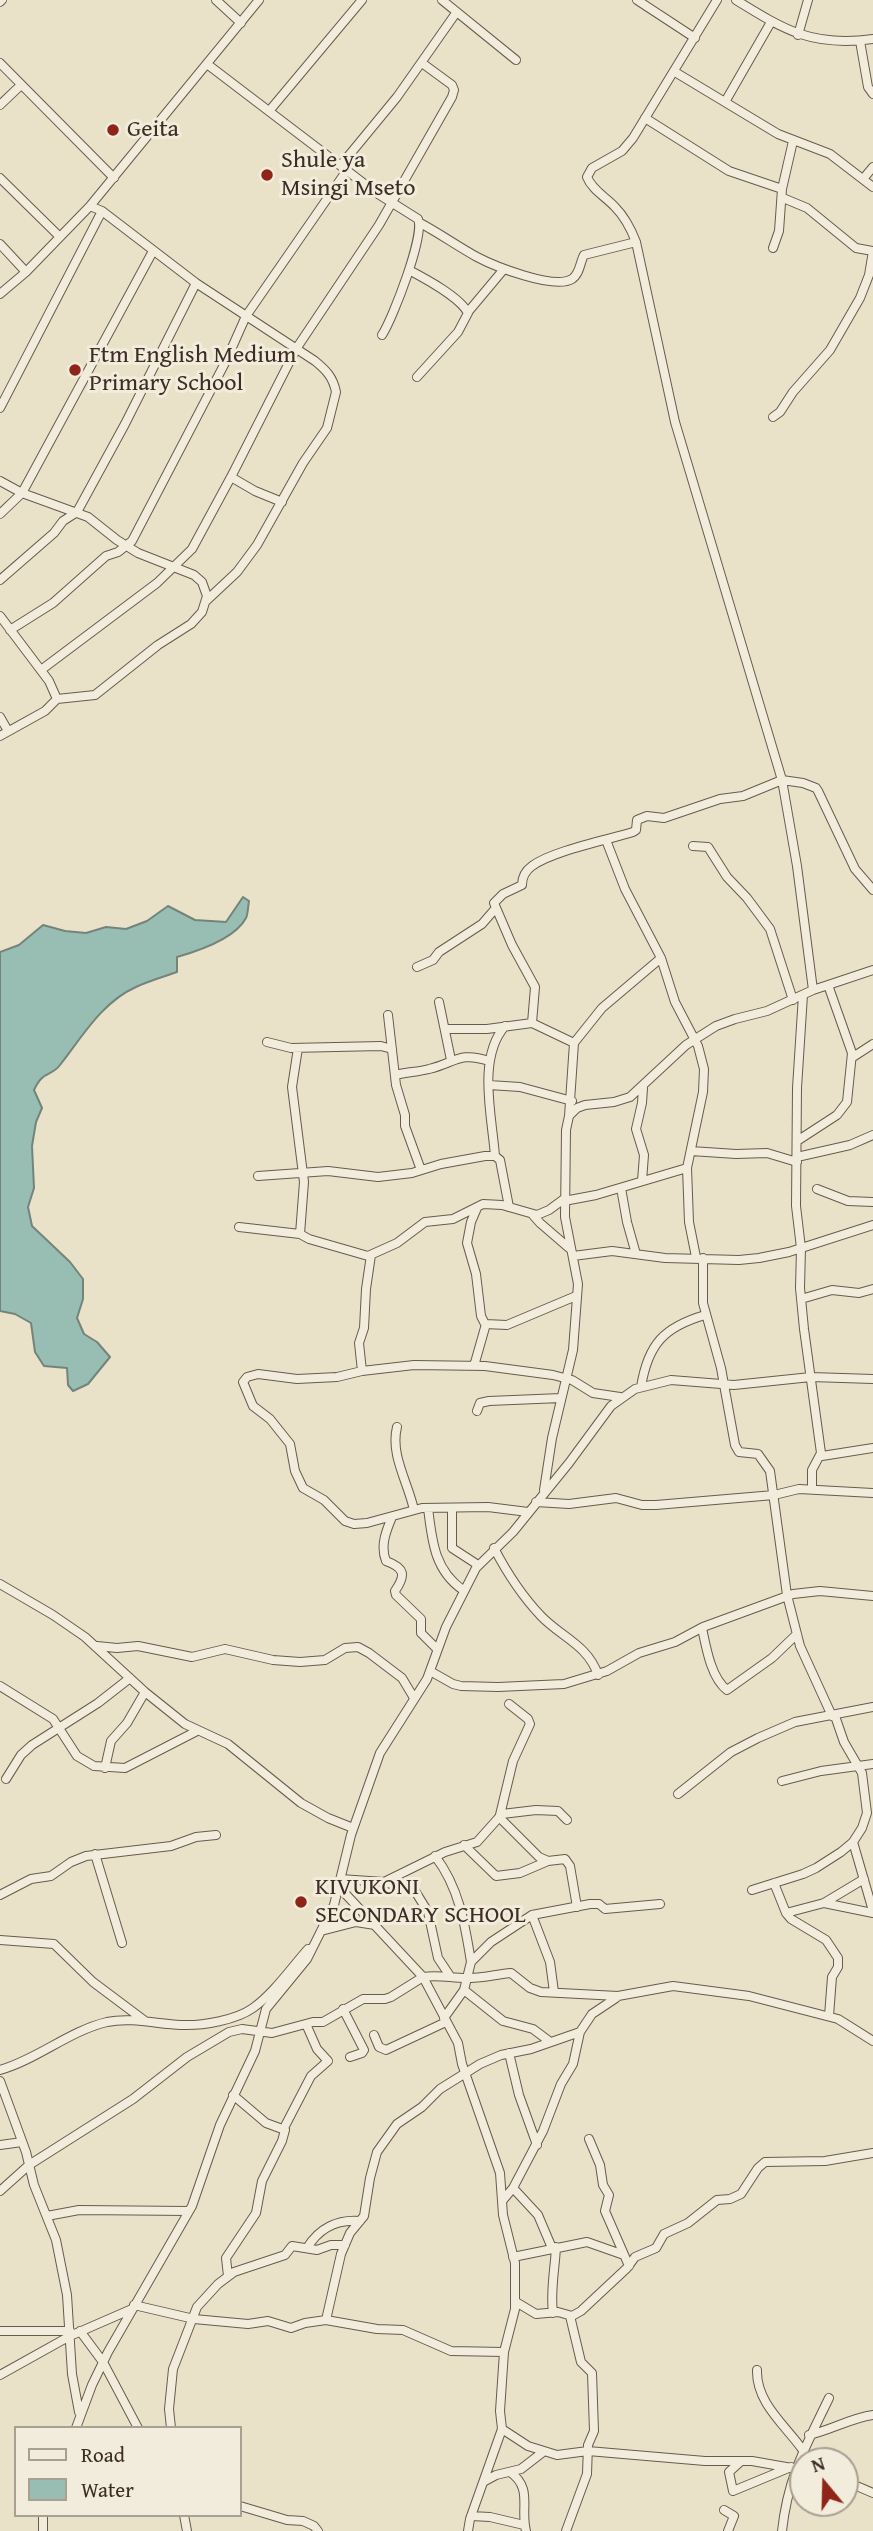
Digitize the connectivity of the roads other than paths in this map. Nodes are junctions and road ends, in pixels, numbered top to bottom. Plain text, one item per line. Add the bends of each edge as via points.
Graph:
1 (216, 0) edge
2 (258, 0) edge
3 (362, 0) edge
4 (442, 0) edge
5 (637, 0) edge
6 (717, 0) edge
7 (736, 0) edge
8 (808, 0) edge
9 (456, 13) junction
10 (771, 22) junction
11 (241, 23) junction
12 (798, 35) junction
13 (695, 38) junction
14 (873, 39) edge
15 (860, 41) junction
16 (516, 60) dead end
17 (0, 63) edge
18 (422, 63) junction
19 (207, 64) junction
20 (675, 72) junction
21 (21, 85) junction
22 (873, 94) edge
23 (726, 102) junction
24 (0, 106) edge
25 (270, 110) junction
26 (645, 118) junction
27 (793, 141) junction
28 (344, 167) junction
29 (873, 167) edge
30 (0, 178) edge
31 (114, 178) junction
32 (863, 179) junction
33 (873, 187) edge
34 (783, 194) junction
35 (392, 203) junction
36 (90, 206) junction
37 (103, 211) junction
38 (420, 223) junction
39 (61, 237) junction
40 (636, 242) junction
41 (0, 244) edge
42 (773, 248) dead end
43 (153, 251) junction
44 (873, 251) edge
45 (504, 269) junction
46 (409, 270) junction
47 (26, 272) junction
48 (196, 283) junction
49 (0, 294) edge
50 (468, 312) junction
51 (246, 316) junction
52 (382, 335) dead end
53 (296, 349) junction
54 (417, 377) dead end
55 (0, 408) edge
56 (773, 417) dead end
57 (232, 477) junction
58 (0, 481) edge
59 (22, 493) junction
60 (282, 502) junction
61 (77, 512) junction
62 (0, 514) edge
63 (127, 546) junction
64 (176, 566) junction
65 (0, 580) edge
66 (206, 601) junction
67 (0, 616) edge
68 (10, 630) junction
69 (41, 670) junction
70 (57, 699) junction
71 (0, 717) edge
72 (8, 731) junction
73 (0, 736) edge
74 (781, 777) junction
75 (606, 840) junction
76 (694, 846) dead end
77 (873, 890) edge
78 (495, 909) junction
79 (661, 958) junction
80 (417, 967) dead end
81 (873, 970) edge
82 (828, 985) junction
83 (813, 990) junction
84 (803, 995) junction
85 (793, 1000) junction
86 (439, 1002) dead end
87 (388, 1015) dead end
88 (532, 1023) junction
89 (505, 1026) junction
90 (447, 1029) junction
91 (694, 1039) junction
92 (267, 1042) dead end
93 (574, 1043) junction
94 (873, 1044) edge
95 (298, 1048) junction
96 (392, 1049) junction
97 (853, 1057) junction
98 (451, 1060) junction
99 (489, 1061) junction
100 (395, 1075) junction
101 (489, 1085) junction
102 (642, 1088) junction
103 (570, 1100) junction
104 (585, 1105) junction
105 (569, 1116) junction
106 (873, 1135) edge
107 (797, 1141) junction
108 (691, 1151) junction
109 (495, 1156) junction
110 (797, 1160) junction
111 (687, 1168) junction
112 (421, 1170) junction
113 (303, 1173) junction
114 (258, 1176) dead end
115 (642, 1181) junction
116 (621, 1188) junction
117 (817, 1189) dead end
118 (564, 1200) junction
119 (873, 1202) edge
120 (477, 1207) junction
121 (509, 1207) junction
122 (533, 1214) junction
123 (873, 1225) edge
124 (239, 1227) dead end
125 (300, 1234) junction
126 (801, 1248) junction
127 (572, 1252) junction
128 (636, 1254) junction
129 (371, 1255) junction
130 (700, 1258) junction
131 (873, 1289) edge
132 (576, 1296) junction
133 (801, 1300) junction
134 (705, 1315) junction
135 (486, 1324) junction
136 (474, 1366) junction
137 (362, 1371) junction
138 (811, 1377) junction
139 (566, 1379) junction
140 (873, 1379) edge
141 (724, 1384) junction
142 (641, 1387) junction
143 (620, 1397) junction
144 (561, 1398) junction
145 (477, 1410) dead end
146 (397, 1427) dead end
147 (873, 1448) edge
148 (822, 1456) junction
149 (812, 1489) junction
150 (544, 1490) junction
151 (873, 1493) edge
152 (774, 1495) junction
153 (536, 1502) junction
154 (428, 1508) junction
155 (452, 1508) junction
156 (414, 1510) junction
157 (528, 1512) junction
158 (392, 1517) junction
159 (494, 1548) junction
160 (478, 1565) junction
161 (0, 1584) edge
162 (463, 1590) junction
163 (788, 1595) junction
164 (873, 1595) edge
165 (702, 1628) junction
166 (797, 1634) junction
167 (95, 1645) junction
168 (437, 1649) junction
169 (430, 1671) junction
170 (598, 1675) junction
171 (130, 1678) junction
172 (0, 1686) edge
173 (145, 1692) junction
174 (414, 1698) junction
175 (509, 1704) dead end
176 (873, 1707) edge
177 (834, 1716) junction
178 (59, 1728) junction
179 (197, 1731) junction
180 (873, 1765) edge
181 (860, 1766) junction
182 (105, 1768) junction
183 (6, 1779) dead end
184 (782, 1781) dead end
185 (678, 1794) dead end
186 (500, 1816) junction
187 (567, 1820) dead end
188 (353, 1828) junction
189 (216, 1835) dead end
190 (853, 1842) junction
191 (464, 1845) junction
192 (95, 1854) junction
193 (435, 1856) junction
194 (548, 1861) junction
195 (864, 1879) junction
196 (384, 1882) junction
197 (340, 1883) junction
198 (774, 1883) junction
199 (752, 1890) dead end
200 (0, 1895) edge
201 (824, 1903) junction
202 (660, 1904) dead end
203 (577, 1907) junction
204 (873, 1912) edge
205 (786, 1913) junction
206 (532, 1915) junction
207 (375, 1925) junction
208 (319, 1935) junction
209 (0, 1940) edge
210 (122, 1943) dead end
211 (471, 1962) junction
212 (450, 1976) junction
213 (423, 1977) junction
214 (468, 1979) junction
215 (464, 1990) junction
216 (554, 1992) junction
217 (618, 1996) junction
218 (343, 2009) junction
219 (828, 2016) junction
220 (445, 2020) junction
221 (145, 2021) junction
222 (306, 2024) junction
223 (261, 2030) junction
224 (580, 2032) junction
225 (374, 2035) dead end
226 (549, 2041) junction
227 (873, 2041) edge
228 (509, 2053) junction
229 (350, 2057) dead end
230 (0, 2070) edge
231 (467, 2074) junction
232 (0, 2081) edge
233 (233, 2095) junction
234 (284, 2128) junction
235 (589, 2139) dead end
236 (22, 2142) junction
237 (0, 2145) edge
238 (537, 2145) junction
239 (873, 2153) edge
240 (29, 2165) junction
241 (513, 2188) junction
242 (0, 2191) edge
243 (503, 2200) junction
244 (189, 2211) junction
245 (47, 2216) junction
246 (360, 2221) junction
247 (345, 2245) junction
248 (307, 2248) junction
249 (554, 2248) junction
250 (624, 2255) junction
251 (513, 2257) junction
252 (629, 2266) junction
253 (228, 2276) junction
254 (516, 2302) junction
255 (133, 2307) junction
256 (553, 2313) junction
257 (570, 2316) junction
258 (194, 2319) junction
259 (326, 2320) junction
260 (0, 2331) edge
261 (80, 2332) junction
262 (70, 2333) junction
263 (504, 2352) junction
264 (103, 2362) junction
265 (757, 2370) dead end
266 (0, 2375) edge
267 (829, 2398) dead end
268 (873, 2415) edge
269 (80, 2417) junction
270 (77, 2426) edge
271 (137, 2426) edge
272 (171, 2426) edge
273 (502, 2429) junction
274 (809, 2435) junction
275 (800, 2447) edge
276 (803, 2447) edge
277 (588, 2451) junction
278 (543, 2452) junction
279 (742, 2461) junction
280 (789, 2466) edge
281 (789, 2471) edge
282 (510, 2472) junction
283 (485, 2481) junction
284 (789, 2488) edge
285 (242, 2507) edge
286 (724, 2510) dead end
287 (471, 2516) junction
288 (525, 2528) edge
289 (318, 2531) edge
290 (468, 2531) edge
291 (566, 2531) edge
292 (728, 2531) edge
293 (782, 2531) edge

1 - 11 street
2 - 11 street
3 - 25 street
4 - 9 street
5 - 13 street
6 - 13 street
7 - 10 street
8 - 12 street
9 - 16 street
9 - 18 street
10 - 12 street
10 - 23 street
11 - 19 street
12 - 15 street
13 - 20 street
14 - 15 street
15 - 22 street
17 - 21 street
18 - 28 street
18 - 35 street via 452,85 453,94
19 - 25 street
19 - 31 street
20 - 23 street
20 - 26 street
21 - 24 street
21 - 31 street
23 - 27 street
25 - 28 street
26 - 34 street via 729,171
26 - 40 street via 622,151 592,168 587,177 620,212
27 - 32 street via 830,154
27 - 34 street
28 - 35 street
28 - 51 street
29 - 32 street
30 - 39 street
31 - 36 street
32 - 33 street
34 - 42 street
34 - 44 street via 856,248
35 - 38 street
35 - 53 street
36 - 37 street
36 - 39 street
37 - 43 street
37 - 55 street
38 - 45 street
38 - 46 street
39 - 47 street
40 - 45 street via 584,255 569,281
40 - 74 street via 675,422
41 - 47 street
43 - 48 street
43 - 59 street
44 - 56 street via 860,298 830,350
45 - 50 street
46 - 50 street
46 - 52 street
47 - 49 street
48 - 51 street
48 - 61 street
50 - 54 street via 458,332
51 - 53 street
51 - 63 street
53 - 57 street
53 - 60 street via 329,373 336,392 327,428
57 - 60 street
57 - 64 street via 192,549
58 - 59 street
59 - 61 street
59 - 62 street
60 - 66 street via 237,572
61 - 63 street
61 - 65 street
63 - 64 street
63 - 68 street via 106,556 53,603
64 - 66 street via 202,582
64 - 69 street
66 - 70 street via 191,624 94,695
67 - 68 street
68 - 69 street
69 - 70 street
70 - 72 street
71 - 72 street
72 - 73 street
74 - 75 street via 743,796 664,818 643,817 637,820 635,831
74 - 77 street via 816,788 850,861
74 - 83 street
75 - 78 street via 533,865 522,885 503,894
75 - 79 street
76 - 85 street via 708,847 769,929
78 - 80 street via 470,933
78 - 88 street via 535,987
79 - 91 street via 675,1002
79 - 93 street via 602,1008
81 - 82 street
82 - 83 street
82 - 97 street
83 - 84 street
84 - 85 street
84 - 107 street
85 - 91 street via 767,1012 736,1018
86 - 90 street
87 - 96 street
88 - 89 street
88 - 93 street
89 - 90 street
89 - 99 street
90 - 98 street
91 - 102 street
91 - 108 street via 705,1077
92 - 95 street
93 - 103 street
94 - 97 street
95 - 96 street
95 - 113 street via 292,1087
96 - 100 street
97 - 107 street via 845,1107
98 - 99 street via 471,1057
98 - 100 street via 431,1069
99 - 101 street
100 - 112 street via 405,1126
101 - 103 street via 520,1087
101 - 109 street
102 - 104 street via 622,1100
102 - 115 street via 636,1129 644,1155
103 - 104 street
103 - 105 street
104 - 105 street
105 - 118 street
106 - 110 street
107 - 110 street
108 - 110 street via 767,1153
108 - 111 street
109 - 112 street
109 - 121 street via 500,1160
110 - 126 street
111 - 115 street
111 - 130 street via 689,1222
112 - 113 street via 378,1177
113 - 114 street
113 - 125 street
115 - 116 street
116 - 118 street
116 - 128 street
117 - 119 street via 848,1202
118 - 122 street
118 - 127 street
120 - 121 street
120 - 129 street via 453,1219 425,1222
120 - 135 street via 467,1243
121 - 122 street
122 - 127 street
123 - 126 street
124 - 125 street
125 - 129 street
126 - 130 street via 739,1260
126 - 133 street
127 - 128 street
127 - 132 street via 578,1279
128 - 130 street
129 - 137 street via 359,1343
130 - 134 street
131 - 133 street via 859,1293 832,1290
132 - 135 street via 515,1322
132 - 139 street
133 - 138 street
134 - 141 street
134 - 142 street via 680,1323 660,1338 649,1356
135 - 136 street
136 - 137 street via 414,1365
136 - 139 street
137 - 158 street via 297,1380 258,1374 247,1377 243,1384 253,1406 290,1444 297,1477 306,1490 354,1524
138 - 140 street
138 - 141 street
138 - 148 street
139 - 143 street via 593,1393
139 - 144 street
141 - 142 street via 671,1380
141 - 152 street via 736,1448 764,1460
142 - 143 street
143 - 150 street
144 - 145 street via 489,1401 480,1403
144 - 150 street
146 - 156 street via 395,1450
147 - 148 street
148 - 149 street via 812,1471
149 - 151 street
149 - 152 street
150 - 153 street
152 - 153 street via 656,1505 616,1498
152 - 163 street
153 - 157 street
154 - 155 street
154 - 156 street
154 - 162 street via 437,1560
155 - 157 street
155 - 160 street via 452,1548
156 - 158 street
157 - 159 street
158 - 168 street via 383,1551 386,1561 401,1570 396,1595 421,1619 421,1633
159 - 160 street
159 - 170 street via 524,1596 543,1618 580,1646
160 - 162 street
161 - 167 street
162 - 168 street
163 - 164 street via 820,1591
163 - 165 street
163 - 166 street
165 - 166 street via 711,1662 727,1690
165 - 170 street
166 - 177 street via 803,1657
167 - 171 street
167 - 174 street via 138,1646 192,1657 225,1649 300,1662 325,1660 345,1648 358,1647 402,1678
168 - 169 street
169 - 170 street via 457,1685 498,1687 564,1684
169 - 174 street
171 - 173 street
171 - 178 street
172 - 178 street via 53,1719
173 - 179 street
173 - 182 street via 111,1741
174 - 188 street via 382,1747
175 - 186 street via 530,1724 513,1761
176 - 177 street
177 - 181 street
177 - 185 street via 795,1722 751,1741
178 - 182 street via 80,1759
178 - 183 street via 25,1750
179 - 182 street via 128,1767
179 - 188 street via 235,1748 301,1803
180 - 181 street
181 - 184 street
181 - 190 street via 867,1813
186 - 187 street via 558,1811
186 - 191 street via 482,1839
186 - 194 street via 535,1854
188 - 197 street
189 - 192 street via 171,1846
190 - 195 street
190 - 198 street via 810,1871
191 - 193 street
191 - 194 street via 496,1876 528,1871
192 - 200 street
192 - 210 street
193 - 196 street
193 - 211 street via 458,1900
194 - 203 street via 563,1858 568,1862
195 - 201 street
195 - 204 street
196 - 197 street
196 - 212 street via 421,1896 438,1958
197 - 207 street
197 - 208 street
198 - 199 street
198 - 205 street
201 - 204 street
201 - 205 street
202 - 203 street
203 - 206 street
205 - 219 street via 826,1940 838,1958 831,1977
206 - 211 street via 491,1942
206 - 216 street via 550,1962
207 - 208 street via 356,1922
207 - 213 street
208 - 221 street via 258,2004 243,2013 185,2025
208 - 223 street via 300,1968 269,2004
209 - 221 street via 54,1944 93,1982
211 - 214 street
212 - 213 street
212 - 214 street
213 - 218 street via 386,1999 363,1999
213 - 220 street
214 - 215 street
214 - 216 street via 512,1973 535,1990
215 - 220 street
215 - 226 street via 503,2021 533,2029
216 - 217 street
217 - 219 street via 673,1986 695,1987
217 - 224 street via 592,2014
218 - 222 street via 322,2022
218 - 229 street via 364,2050
219 - 227 street
220 - 225 street via 392,2049 379,2047
220 - 231 street
221 - 230 street via 102,2024
222 - 223 street via 272,2033
222 - 234 street via 328,2061 311,2076
223 - 233 street
223 - 240 street via 236,2030 203,2047 133,2099
224 - 226 street
224 - 238 street via 573,2064
226 - 228 street
228 - 231 street
228 - 238 street
231 - 243 street via 497,2161
231 - 246 street via 440,2089 400,2122 379,2148
232 - 236 street
233 - 234 street via 266,2123
233 - 244 street
234 - 253 street via 262,2181 256,2213 226,2258
235 - 250 street via 609,2195 605,2211
236 - 237 street
236 - 240 street
238 - 241 street
239 - 252 street via 825,2161 765,2162 741,2194 714,2202 688,2223 664,2234 656,2248 635,2257
240 - 242 street
240 - 245 street
241 - 243 street
241 - 249 street via 538,2215
243 - 251 street
244 - 245 street via 79,2210
244 - 255 street
245 - 262 street via 63,2273
246 - 247 street
246 - 248 street via 335,2222
247 - 248 street
247 - 259 street
248 - 253 street via 292,2246 285,2255
249 - 250 street via 587,2242
249 - 251 street
249 - 256 street
250 - 252 street
251 - 254 street
252 - 257 street
253 - 258 street via 204,2298
254 - 256 street via 536,2314
254 - 263 street
255 - 258 street
255 - 261 street
255 - 264 street
256 - 257 street
257 - 277 street via 581,2362 593,2378 594,2431
258 - 259 street via 248,2324 268,2321 291,2328
258 - 272 street via 173,2370
259 - 263 street via 403,2330 451,2351
260 - 262 street
261 - 262 street
261 - 264 street
262 - 266 street
262 - 269 street
263 - 273 street
264 - 269 street
264 - 271 street
265 - 275 street via 759,2387 771,2410
267 - 274 street
268 - 274 street
269 - 270 street
273 - 278 street
273 - 283 street
274 - 276 street
277 - 278 street
277 - 279 street
277 - 291 street via 585,2482
278 - 282 street
279 - 280 street
279 - 281 street via 729,2472 733,2491
282 - 283 street
282 - 288 street via 525,2490
283 - 287 street
284 - 293 street
285 - 289 street via 303,2521
286 - 292 street via 734,2516
287 - 288 street
287 - 290 street

